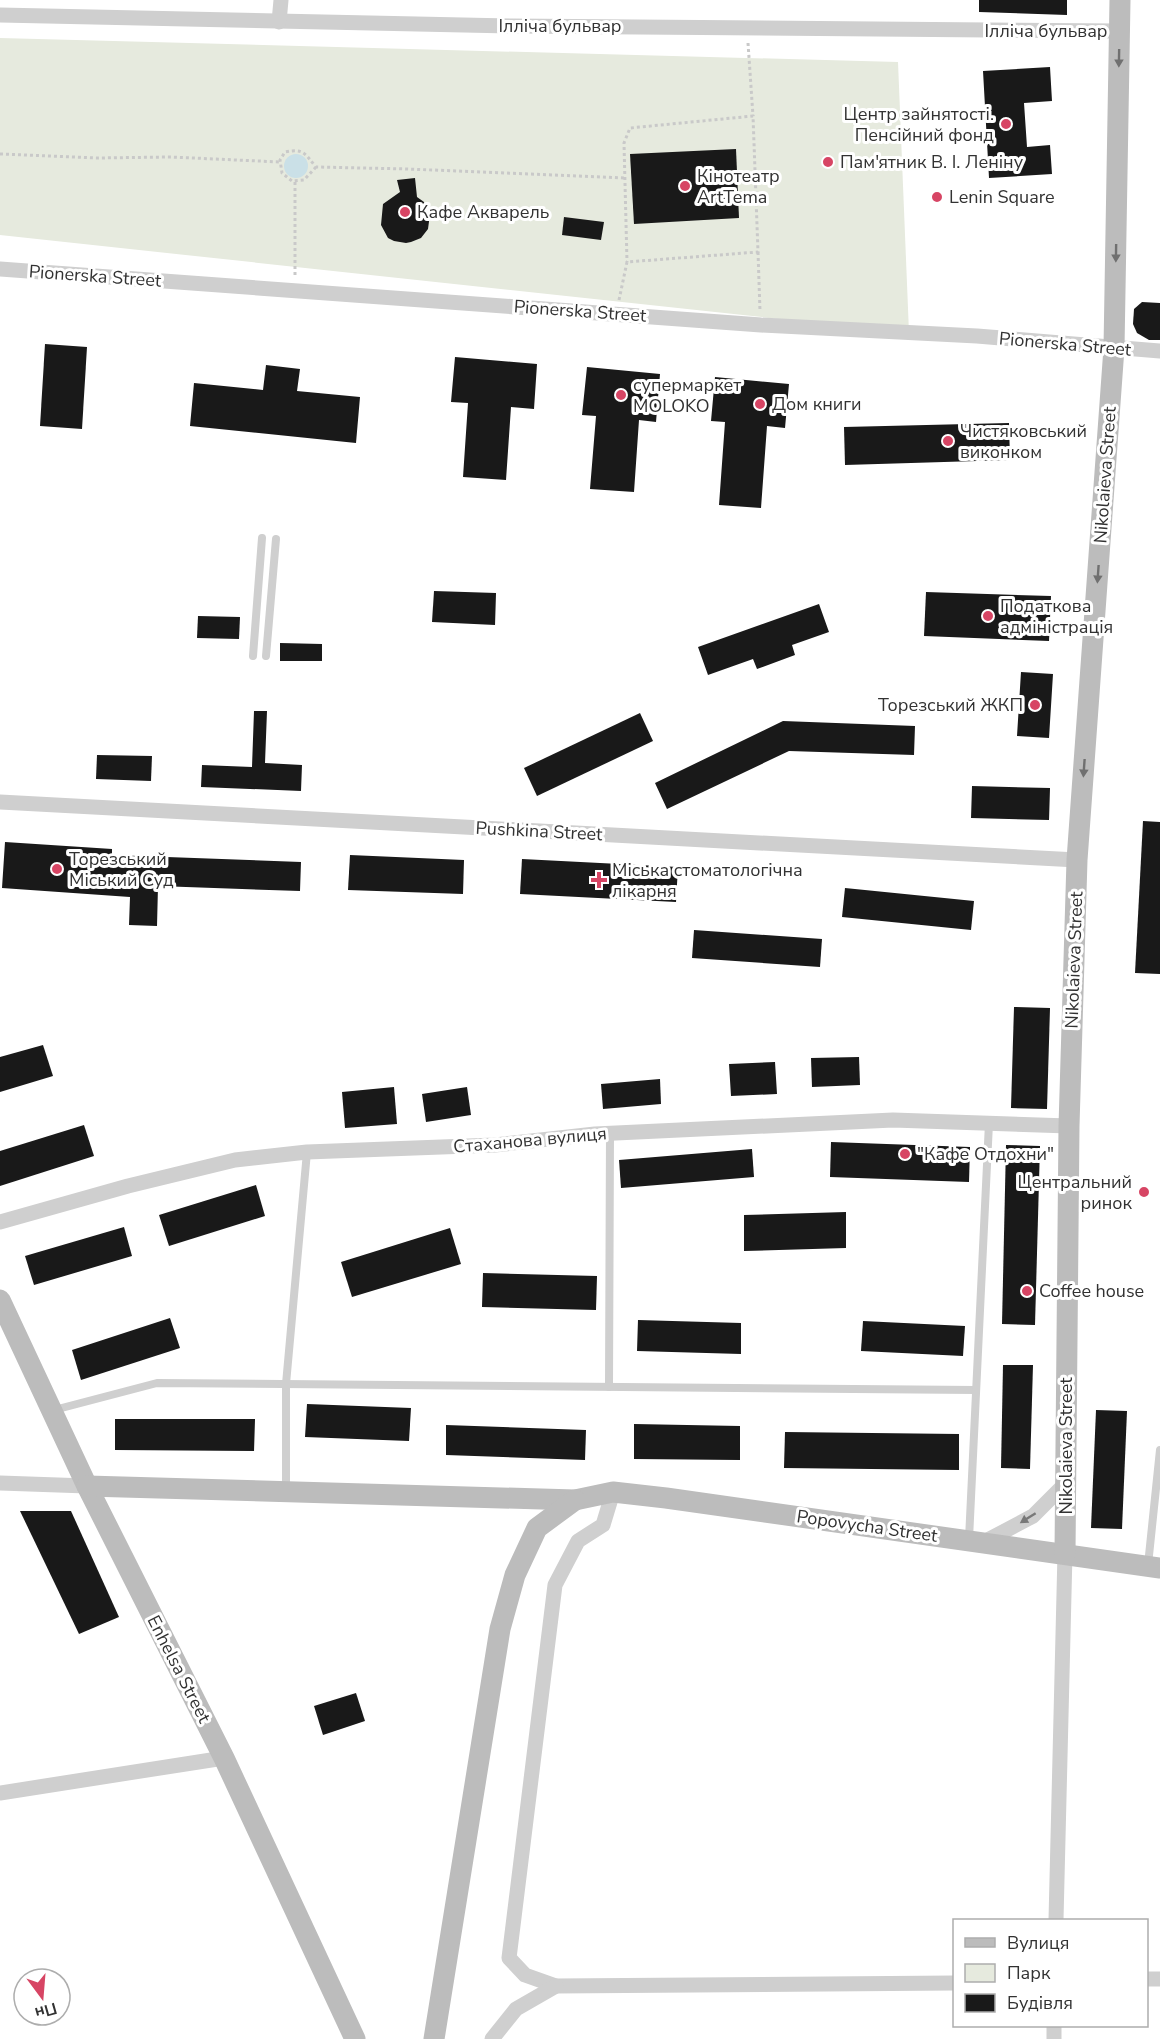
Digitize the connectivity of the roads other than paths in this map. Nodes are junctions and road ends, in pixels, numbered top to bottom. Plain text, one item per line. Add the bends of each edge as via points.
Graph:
1 (281, 0) edge
2 (1120, 0) edge
3 (0, 15) edge
4 (279, 22) junction
5 (1119, 31) junction
6 (0, 269) edge
7 (1114, 348) junction
8 (1160, 351) edge
9 (262, 538) dead end
10 (276, 539) dead end
11 (253, 656) dead end
12 (266, 656) dead end
13 (0, 802) edge
14 (1077, 860) junction
15 (989, 1123) junction
16 (1069, 1126) junction
17 (610, 1133) junction
18 (307, 1152) junction
19 (0, 1222) edge
20 (0, 1300) edge
21 (286, 1384) junction
22 (609, 1387) junction
23 (976, 1390) junction
24 (52, 1411) junction
25 (1160, 1450) edge
26 (0, 1483) edge
27 (1065, 1484) junction
28 (87, 1486) junction
29 (286, 1491) junction
30 (613, 1492) junction
31 (575, 1500) junction
32 (976, 1541) junction
33 (1065, 1553) junction
34 (1154, 1567) edge
35 (224, 1758) junction
36 (0, 1793) edge
37 (1056, 1919) edge
38 (953, 1983) edge
39 (556, 1986) junction
40 (355, 2039) edge
41 (434, 2039) edge
42 (492, 2039) edge

1 - 4 street
2 - 5 street, Nikolaieva Street
3 - 4 street, Ілліча бульвар
4 - 5 street, Ілліча бульвар
5 -> 7 street, Nikolaieva Street
6 - 7 street, Pionerska Street
7 - 8 street, Pionerska Street
7 -> 14 street, Nikolaieva Street
9 - 11 lane
10 - 12 lane
13 - 14 street, Pushkina Street
14 - 16 street, Nikolaieva Street
15 - 16 street, Стаханова вулиця
15 - 17 street, Стаханова вулиця via 893,1120
15 - 23 lane
16 - 27 street, Nikolaieva Street
17 - 18 street, Стаханова вулиця via 495,1145
17 - 22 lane
18 - 19 street, Стаханова вулиця via 235,1160
18 - 21 lane
20 - 24 street, Enhelsa Street
21 - 22 lane
21 - 24 lane via 157,1383
21 - 29 lane
22 - 23 lane
23 - 32 lane
24 - 28 street, Enhelsa Street
25 - 34 lane
26 - 28 street
27 -> 32 street via 1033,1516
27 - 33 street, Nikolaieva Street
28 - 29 street
28 - 35 street, Enhelsa Street
29 - 31 street
30 - 31 street, Popovycha Street
30 - 32 street, Popovycha Street
30 - 39 street via 603,1525 578,1541 555,1585 509,1958 525,1975
31 - 41 street via 537,1528 515,1575 500,1629
32 - 33 street, Popovycha Street
33 - 34 street, Popovycha Street
33 - 37 street, Nikolaieva Street
35 - 36 street
35 - 40 street, Enhelsa Street
38 - 39 street
39 - 42 street via 516,2009

